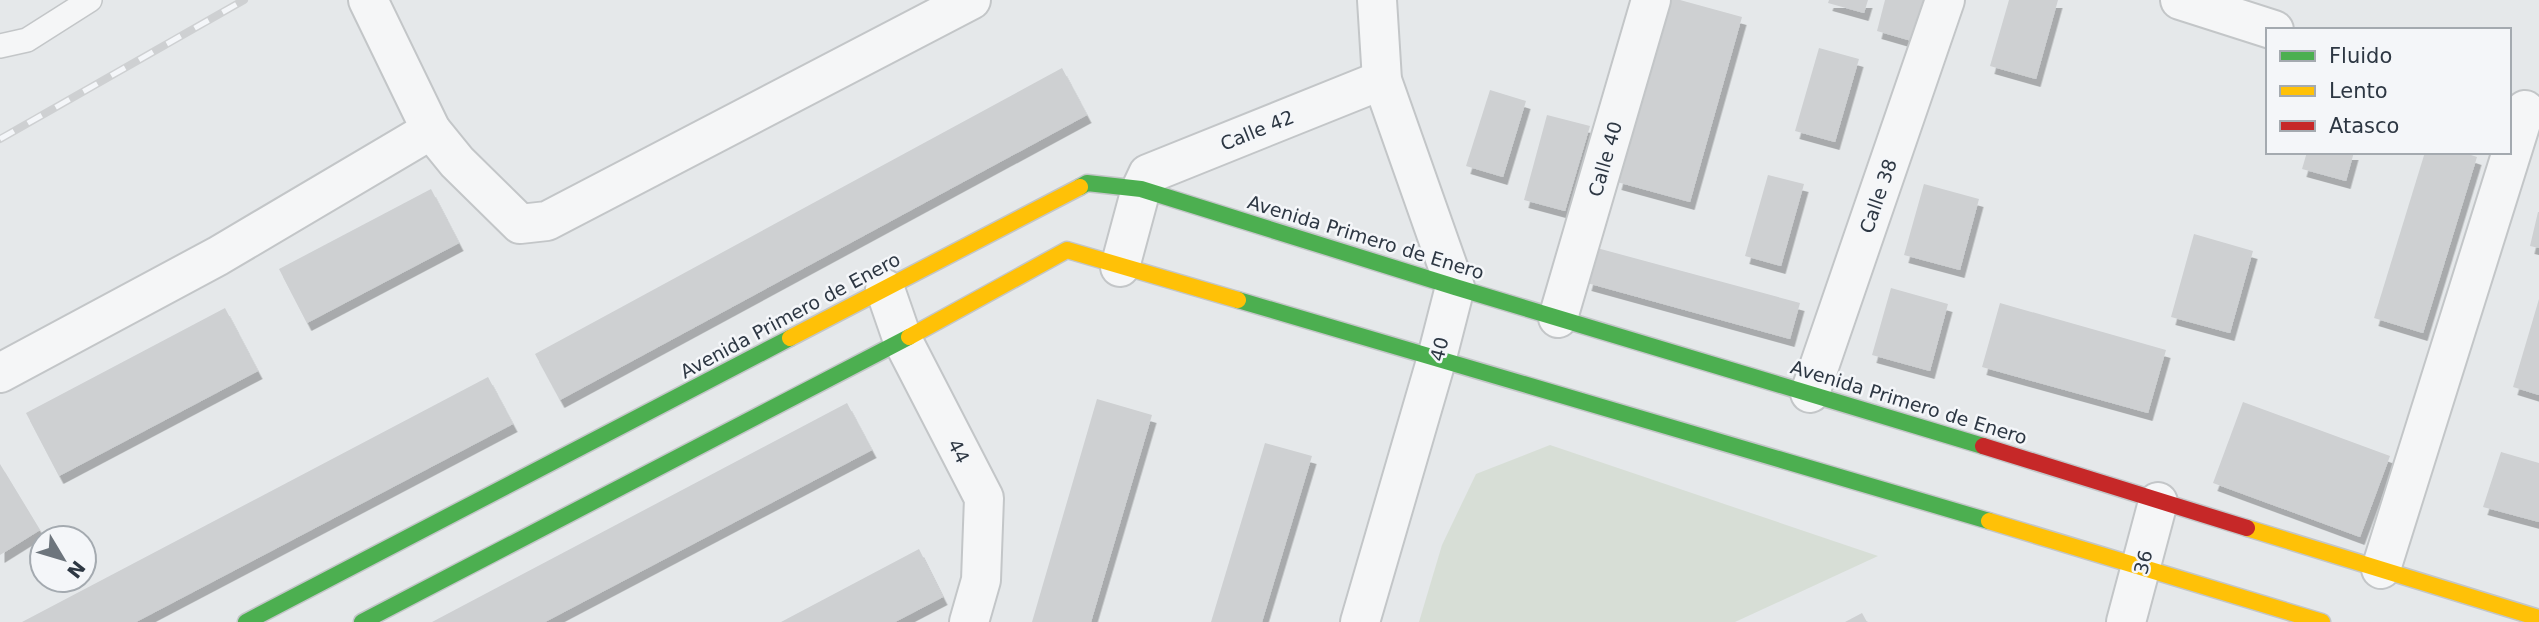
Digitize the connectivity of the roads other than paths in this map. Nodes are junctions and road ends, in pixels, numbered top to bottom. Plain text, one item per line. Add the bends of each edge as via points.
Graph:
1 (90, 0) edge
2 (368, 0) edge
3 (971, 0) edge
4 (1377, 0) edge
5 (1651, 0) edge
6 (1945, 0) edge
7 (2180, 0) edge
8 (2268, 28) edge
9 (0, 46) edge
10 (1382, 80) junction
11 (2524, 109) edge
12 (431, 130) junction
13 (2511, 151) edge
14 (2510, 154) edge
15 (1141, 189) junction
16 (1120, 267) junction
17 (1455, 287) junction
18 (885, 289) junction
19 (1559, 318) junction
20 (903, 341) junction
21 (1437, 360) junction
22 (0, 373) edge
23 (1810, 393) junction
24 (2158, 502) junction
25 (2142, 566) junction
26 (2381, 569) junction
27 (2539, 618) edge
28 (246, 622) edge
29 (362, 622) edge
30 (969, 622) edge
31 (1360, 622) edge
32 (2126, 622) edge
33 (2322, 622) edge

1 - 9 lane via 27,40
2 - 12 street
3 - 12 street via 547,221 520,224
4 - 10 street
5 - 19 street, Calle 40
6 - 23 street, Calle 38
7 - 8 street
10 - 15 street, Calle 42 via 1148,174
10 - 17 street
11 - 13 street
12 - 22 street via 218,256
14 - 26 street
15 - 16 street
15 - 17 street, Avenida Primero de Enero
15 - 18 street, Avenida Primero de Enero via 1087,183
16 - 20 street via 1067,250
16 - 21 street
17 - 19 street, Avenida Primero de Enero
17 - 21 street, 40
18 - 20 street, 44
18 - 28 street, Avenida Primero de Enero
19 - 23 street, Avenida Primero de Enero
20 - 29 street
20 - 30 street, 44 via 984,498 981,580
21 - 25 street
21 - 31 street, 40
23 - 24 street, Avenida Primero de Enero
24 - 25 street, 36
24 - 26 street, Avenida Primero de Enero
25 - 32 street, 36
25 - 33 street
26 - 27 street, Avenida Primero de Enero

